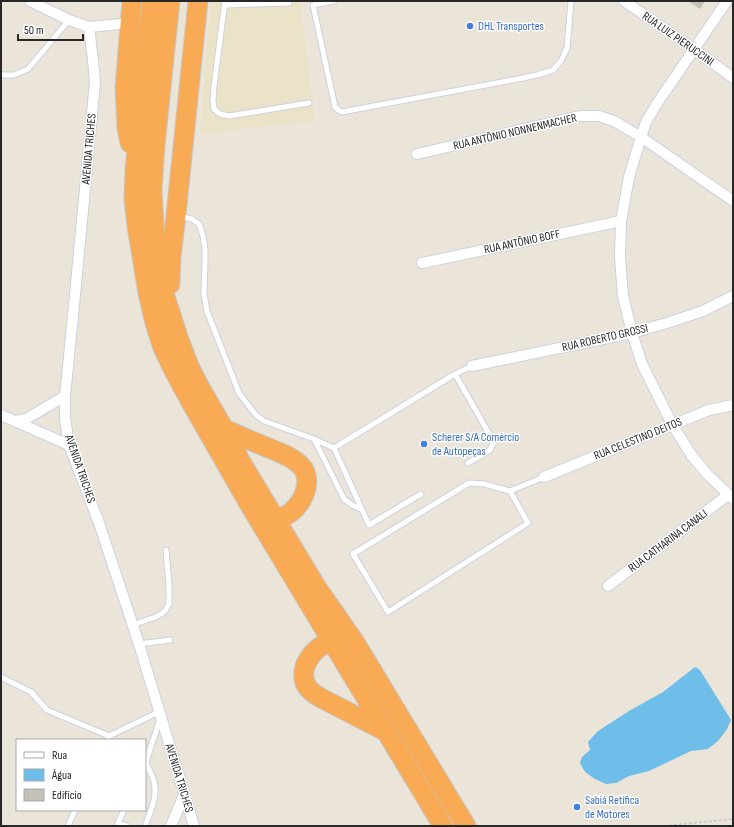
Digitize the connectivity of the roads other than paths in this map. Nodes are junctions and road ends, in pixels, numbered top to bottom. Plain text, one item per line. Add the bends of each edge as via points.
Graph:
1 (132, 1) edge
2 (152, 1) edge
3 (170, 1) edge
4 (198, 1) edge
5 (334, 1) edge
6 (571, 1) edge
7 (624, 1) edge
8 (726, 1) edge
9 (36, 2) edge
10 (225, 3) edge
11 (289, 3) dead end
12 (69, 20) junction
13 (130, 23) junction
14 (89, 27) junction
15 (694, 49) junction
16 (1, 75) edge
17 (733, 78) edge
18 (309, 103) dead end
19 (641, 137) junction
20 (418, 154) dead end
21 (135, 169) junction
22 (733, 201) edge
23 (176, 215) junction
24 (621, 221) junction
25 (422, 263) dead end
26 (733, 296) edge
27 (169, 308) junction
28 (632, 333) junction
29 (472, 366) joint
30 (455, 374) junction
31 (65, 396) junction
32 (733, 405) edge
33 (1, 415) edge
34 (16, 422) junction
35 (672, 424) junction
36 (224, 429) junction
37 (314, 439) junction
38 (69, 445) junction
39 (334, 448) junction
40 (468, 464) dead end
41 (544, 477) joint
42 (510, 491) junction
43 (421, 494) dead end
44 (731, 497) edge
45 (248, 502) junction
46 (361, 509) junction
47 (275, 518) junction
48 (166, 550) dead end
49 (608, 586) dead end
50 (132, 625) junction
51 (170, 640) dead end
52 (332, 641) junction
53 (354, 641) junction
54 (139, 644) junction
55 (1, 677) edge
56 (160, 715) junction
57 (385, 731) junction
58 (108, 738) edge
59 (146, 761) edge
60 (146, 766) edge
61 (184, 795) junction
62 (75, 811) edge
63 (124, 811) edge
64 (68, 826) edge
65 (127, 826) edge
66 (145, 826) edge
67 (170, 826) edge
68 (194, 826) edge
69 (444, 826) edge
70 (466, 826) edge

1 - 13 highway
2 - 21 highway
3 - 27 highway via 154,145 152,189 155,243 161,284
4 - 23 highway
5 - 6 lane via 313,5 335,107 342,112 554,70 567,48
7 - 15 street, RUA LUIZ PIERUCCINI
8 - 15 street
9 - 12 street
10 - 11 lane
10 - 18 lane via 214,86 214,109 229,116
12 - 14 street
12 - 16 lane via 28,69 14,75
13 - 14 street
13 - 21 highway via 125,88 127,128
14 - 31 street, AVENIDA TRICHES via 95,82
15 - 17 street, RUA LUIZ PIERUCCINI
15 - 19 street via 658,102 646,122
19 - 20 street, RUA ANTÔNIO NONNENMACHER via 614,121 599,116 580,116
19 - 22 street, RUA ANTÔNIO NONNENMACHER
19 - 24 street via 629,177
21 - 45 highway via 134,199 142,260 163,348
23 - 27 highway
23 - 37 lane via 192,219 199,224 205,249 204,294 208,311 239,393 264,421
24 - 25 street, RUA ANTÔNIO BOFF
24 - 28 street via 620,265 623,296
26 - 28 street, RUA ROBERTO GROSSI via 703,311
27 - 36 highway via 189,366
28 - 29 street, RUA ROBERTO GROSSI
28 - 35 street via 642,364
29 - 30 lane
30 - 39 lane
30 - 40 lane via 494,444 490,450
31 - 34 street via 26,419
31 - 38 street, AVENIDA TRICHES
32 - 35 street, RUA CELESTINO DEITOS via 709,410
33 - 34 street
34 - 38 street
35 - 41 street, RUA CELESTINO DEITOS
35 - 44 street via 708,476
36 - 47 highway
36 - 47 highway via 292,458 302,466 306,476 306,489 299,505 288,515
37 - 39 lane
37 - 46 lane via 344,499
38 - 50 street, AVENIDA TRICHES via 99,523
39 - 46 lane
41 - 42 lane
42 - 42 lane via 469,483 353,554 388,612 528,523
43 - 46 lane via 369,525
44 - 49 street, RUA CATHARINA CANALI
45 - 47 highway
45 - 52 highway
47 - 53 highway via 317,588
48 - 50 lane via 169,604 164,612 156,617
50 - 54 street, AVENIDA TRICHES
51 - 54 lane
52 - 53 highway
52 - 57 highway
52 - 57 highway via 317,649 308,661 304,669 308,687 321,698
53 - 70 highway
54 - 56 street, AVENIDA TRICHES
55 - 58 lane via 31,692 47,710
56 - 58 lane
56 - 59 lane
56 - 61 street, AVENIDA TRICHES
57 - 69 highway
60 - 66 lane via 156,788
61 - 67 street
61 - 68 street, AVENIDA TRICHES
62 - 64 lane
63 - 65 lane via 118,823

